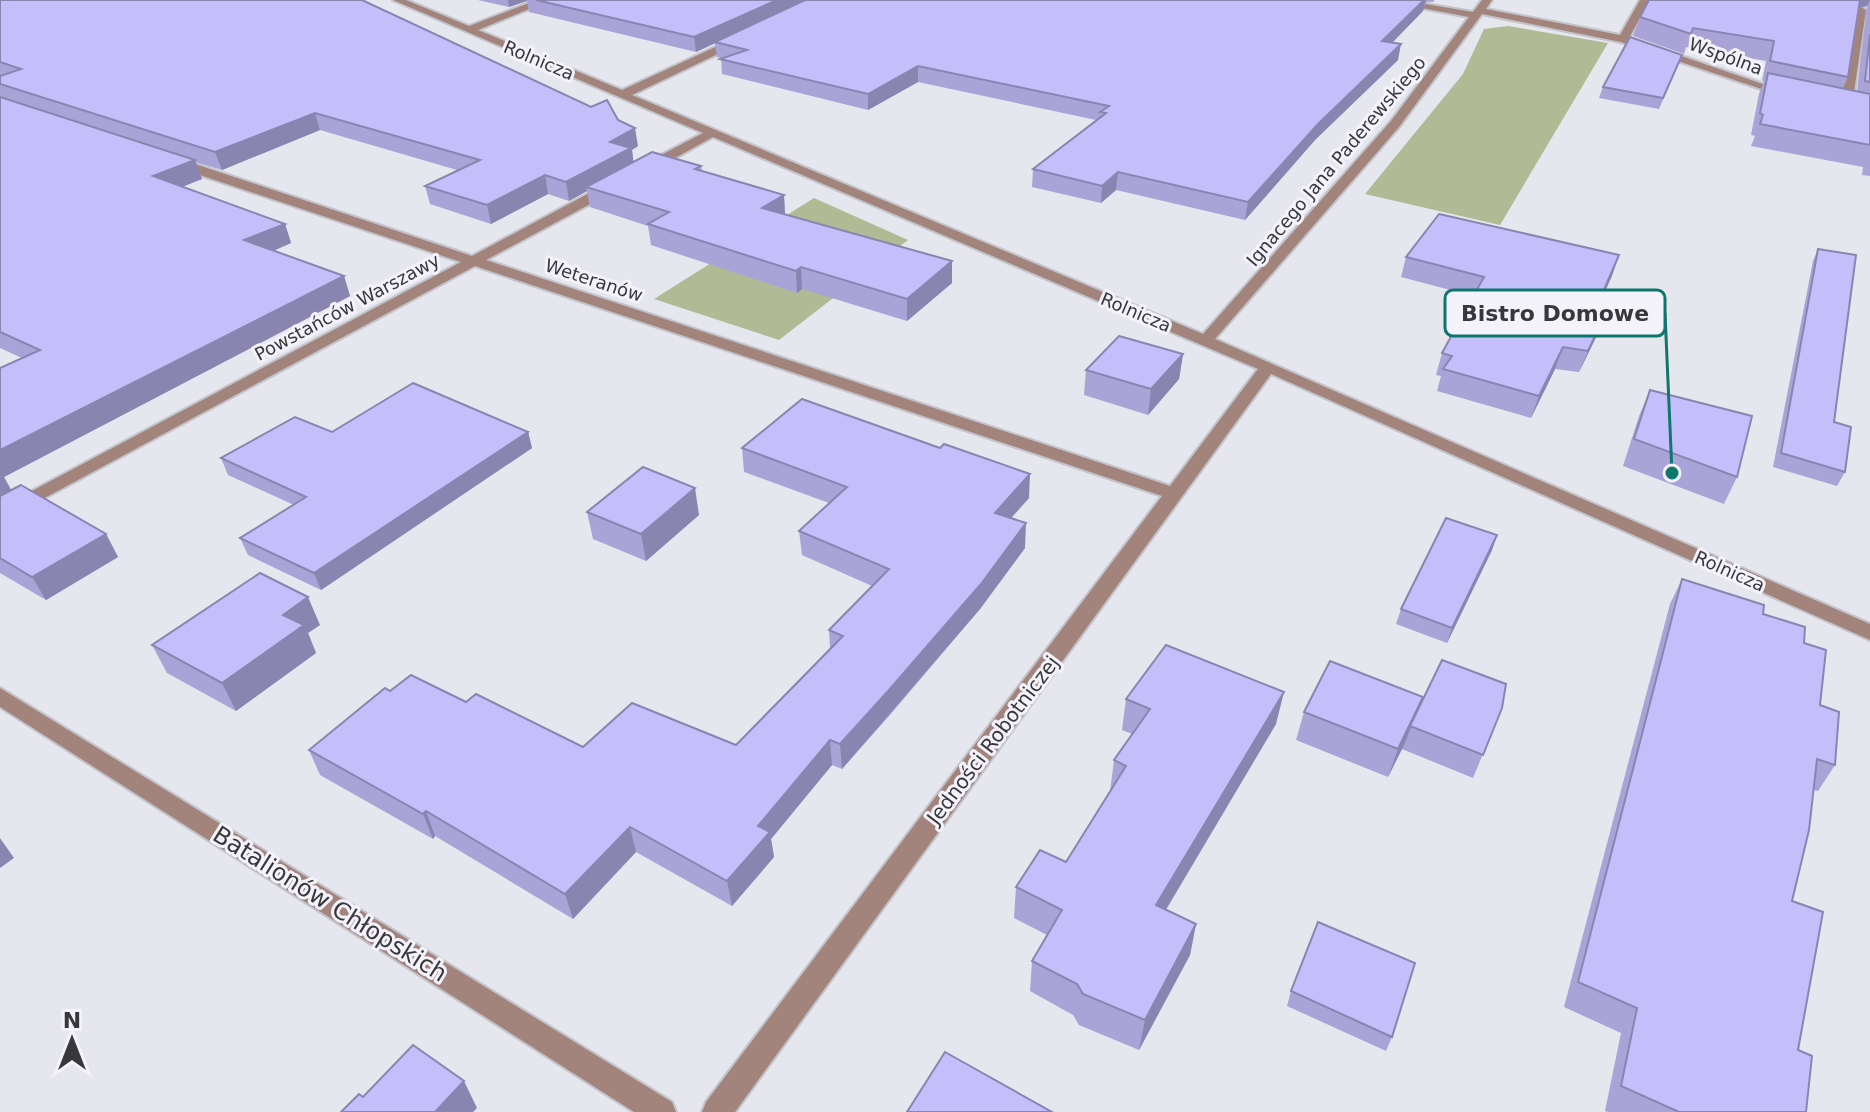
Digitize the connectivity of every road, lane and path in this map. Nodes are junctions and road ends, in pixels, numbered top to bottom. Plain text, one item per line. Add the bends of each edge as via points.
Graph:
1 (398, 0) edge
2 (546, 0) edge
3 (1384, 0) edge
4 (1487, 0) edge
5 (1645, 0) edge
6 (1861, 10) edge
7 (1476, 13) junction
8 (468, 30) junction
9 (750, 35) edge
10 (1623, 39) junction
11 (622, 95) junction
12 (1796, 97) edge
13 (1846, 106) edge
14 (712, 133) junction
15 (164, 158) edge
16 (474, 261) junction
17 (1206, 340) junction
18 (1268, 367) junction
19 (1175, 494) junction
20 (0, 516) edge
21 (1870, 633) edge
22 (0, 696) edge
23 (661, 1112) edge
24 (717, 1112) edge

1 - 8 street, Rolnicza
2 - 8 street
3 - 7 street, Wspólna
4 - 7 street, Ignacego Jana Paderewskiego
5 - 10 street
6 - 13 street
7 - 10 street, Wspólna
7 - 17 street, Ignacego Jana Paderewskiego via 1395,124
8 - 11 street, Rolnicza
9 - 11 street
10 - 12 street, Wspólna
11 - 14 street, Rolnicza
14 - 16 street, Powstańców Warszawy
14 - 17 street, Rolnicza
15 - 16 street, Weteranów
16 - 19 street, Weteranów
16 - 20 street, Powstańców Warszawy
17 - 18 street, Rolnicza
18 - 19 street, Jedności Robotniczej
18 - 21 street, Rolnicza
19 - 24 street, Jedności Robotniczej
22 - 23 street, Batalionów Chłopskich

